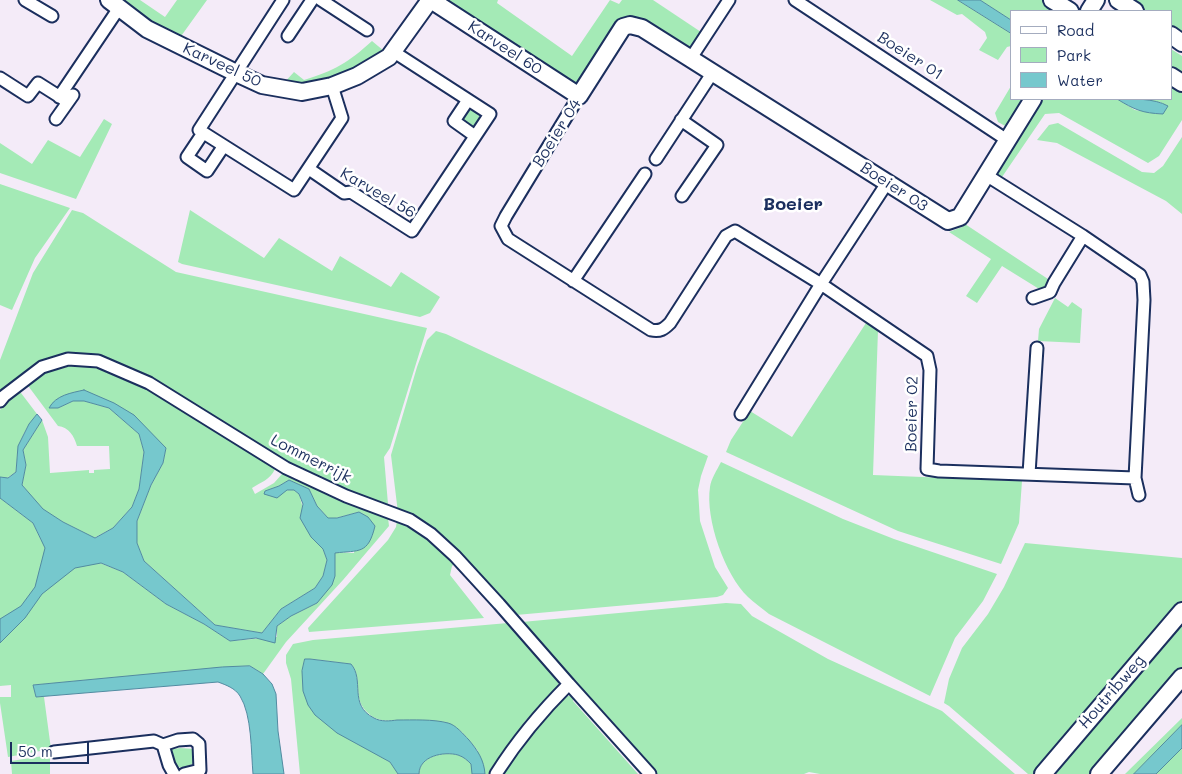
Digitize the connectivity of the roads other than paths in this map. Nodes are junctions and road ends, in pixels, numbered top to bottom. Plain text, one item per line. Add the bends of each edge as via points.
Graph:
1 (25, 0) edge
2 (283, 0) edge
3 (312, 0) edge
4 (322, 0) edge
5 (430, 0) edge
6 (729, 0) edge
7 (795, 0) edge
8 (1052, 0) edge
9 (1118, 0) edge
10 (114, 4) edge
11 (1068, 10) edge
12 (1133, 10) edge
13 (52, 16) dead end
14 (367, 30) dead end
15 (288, 36) dead end
16 (394, 52) junction
17 (691, 58) junction
18 (713, 72) junction
19 (236, 73) junction
20 (0, 78) edge
21 (332, 86) junction
22 (579, 96) junction
23 (67, 98) junction
24 (468, 100) junction
25 (1032, 100) edge
26 (56, 119) dead end
27 (681, 120) junction
28 (203, 133) junction
29 (476, 136) junction
30 (1007, 140) junction
31 (223, 147) junction
32 (656, 159) dead end
33 (309, 169) junction
34 (646, 174) dead end
35 (986, 175) junction
36 (887, 182) junction
37 (682, 196) dead end
38 (1083, 236) junction
39 (573, 281) junction
40 (820, 284) junction
41 (1033, 298) dead end
42 (1037, 348) dead end
43 (0, 401) edge
44 (741, 414) dead end
45 (1029, 474) junction
46 (1134, 478) junction
47 (1139, 495) dead end
48 (1182, 611) edge
49 (1182, 677) edge
50 (569, 684) junction
51 (163, 745) junction
52 (54, 752) dead end
53 (174, 774) edge
54 (184, 774) edge
55 (496, 774) edge
56 (650, 774) edge
57 (1043, 774) edge
58 (1099, 774) edge

1 - 13 street
2 - 19 street
3 - 15 street
4 - 14 street
5 - 16 street, Karveel 50
5 - 22 street, Karveel 60
6 - 17 street
7 - 30 street, Boeier 01
8 - 11 street
9 - 12 street
10 - 19 street, Karveel 50 via 148,28
10 - 23 street
16 - 21 street, Karveel 50 via 357,76
16 - 24 street
17 - 18 street, Boeier 03
17 - 22 street, Boeier 04 via 642,28 623,27
18 - 27 street
18 - 36 street, Boeier 03
19 - 21 street, Karveel 50 via 282,90 302,92
19 - 28 street via 199,130
20 - 23 street via 28,96 38,83
21 - 33 street via 342,118
22 - 39 street, Boeier 04 via 501,226 508,239
23 - 26 street
24 - 29 street via 454,121
24 - 29 street via 490,114
25 - 30 street, Boeier 03
27 - 32 street
27 - 37 street via 717,144
28 - 31 street
28 - 31 street via 187,157 207,170
29 - 33 street, Karveel 56 via 412,231 351,192 344,193
30 - 35 street, Boeier 03
31 - 33 street via 294,190
34 - 39 street
35 - 36 street, Boeier 03 via 960,217 948,220
35 - 38 street
36 - 40 street
38 - 41 street via 1050,292
38 - 46 street via 1140,275 1143,282
39 - 40 street, Boeier 04 via 651,330 660,330 670,323 726,236 735,231
40 - 44 street
40 - 45 street, Boeier 02 via 927,356 930,370 927,469
42 - 45 street
43 - 50 street, Lommerrijk via 42,367 68,359 98,361 149,383 286,468 346,496 410,520 432,534 493,597
45 - 46 street, Boeier 02
46 - 47 street
48 - 57 street, Houtribweg
49 - 58 street
50 - 55 street via 538,714
50 - 56 street, Lommerrijk
51 - 52 street via 154,741
51 - 53 street
51 - 54 street via 193,739 199,744 200,770

